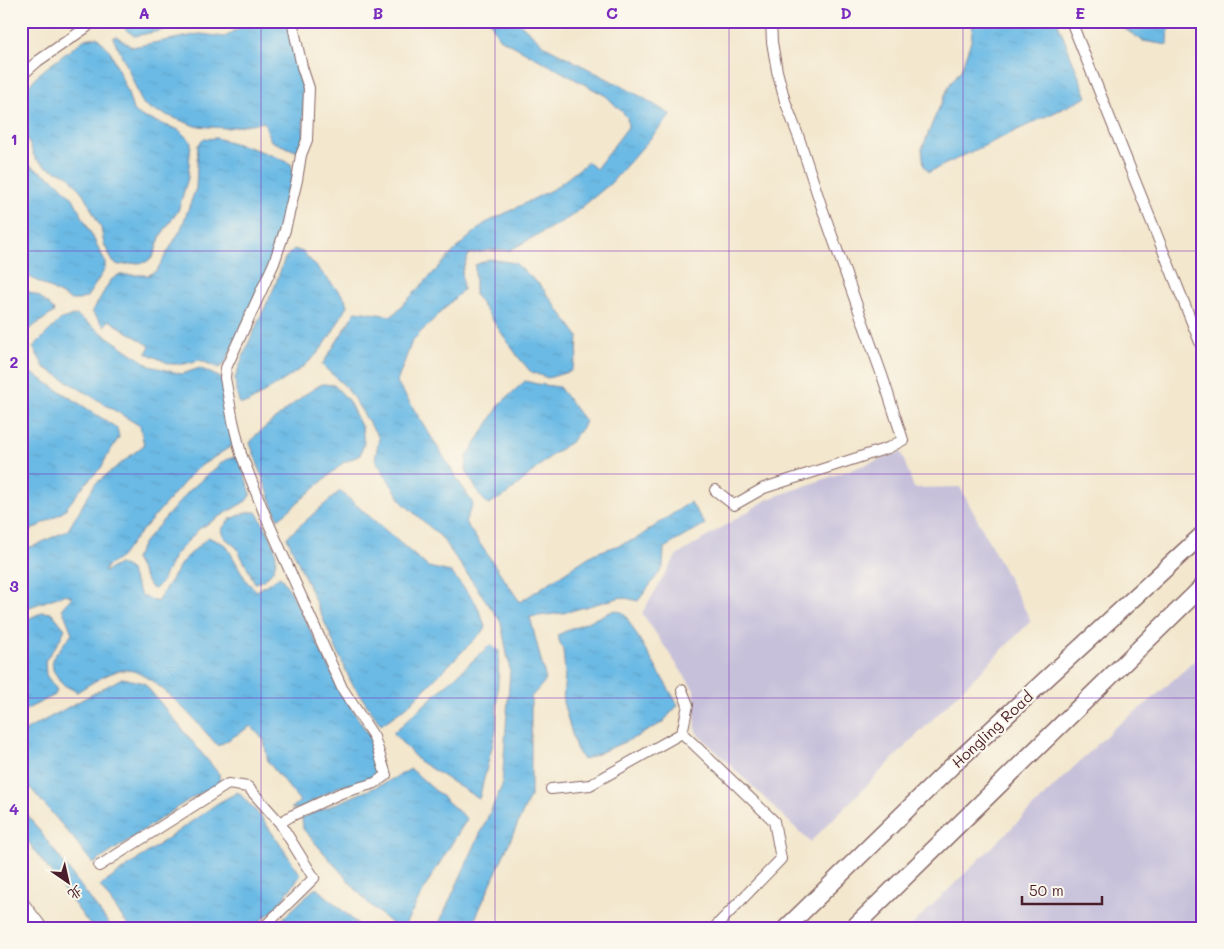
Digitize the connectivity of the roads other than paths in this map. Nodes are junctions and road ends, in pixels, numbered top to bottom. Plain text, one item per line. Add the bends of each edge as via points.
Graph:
1 (88, 21) edge
2 (292, 21) edge
3 (770, 21) edge
4 (1071, 21) edge
5 (21, 76) edge
6 (1203, 350) edge
7 (715, 490) dead end
8 (1203, 534) edge
9 (1203, 586) edge
10 (682, 690) dead end
11 (682, 733) junction
12 (551, 789) dead end
13 (280, 823) junction
14 (99, 866) dead end
15 (21, 903) edge
16 (40, 928) edge
17 (262, 928) edge
18 (714, 928) edge
19 (786, 928) edge
20 (853, 928) edge

1 - 5 street via 87,27
2 - 13 street via 309,88 307,140 274,263 226,368 225,378 240,454 342,688 374,737 386,775 375,783 341,793
3 - 7 street via 785,101 903,440 888,448 764,488 734,505
4 - 6 street
8 - 19 main road, Hongling Road via 952,766
9 - 20 main road
10 - 11 street via 688,704
11 - 12 street via 590,785
11 - 18 street via 774,821 781,859
13 - 14 street via 248,787 228,784
13 - 17 street via 314,878
15 - 16 main road

